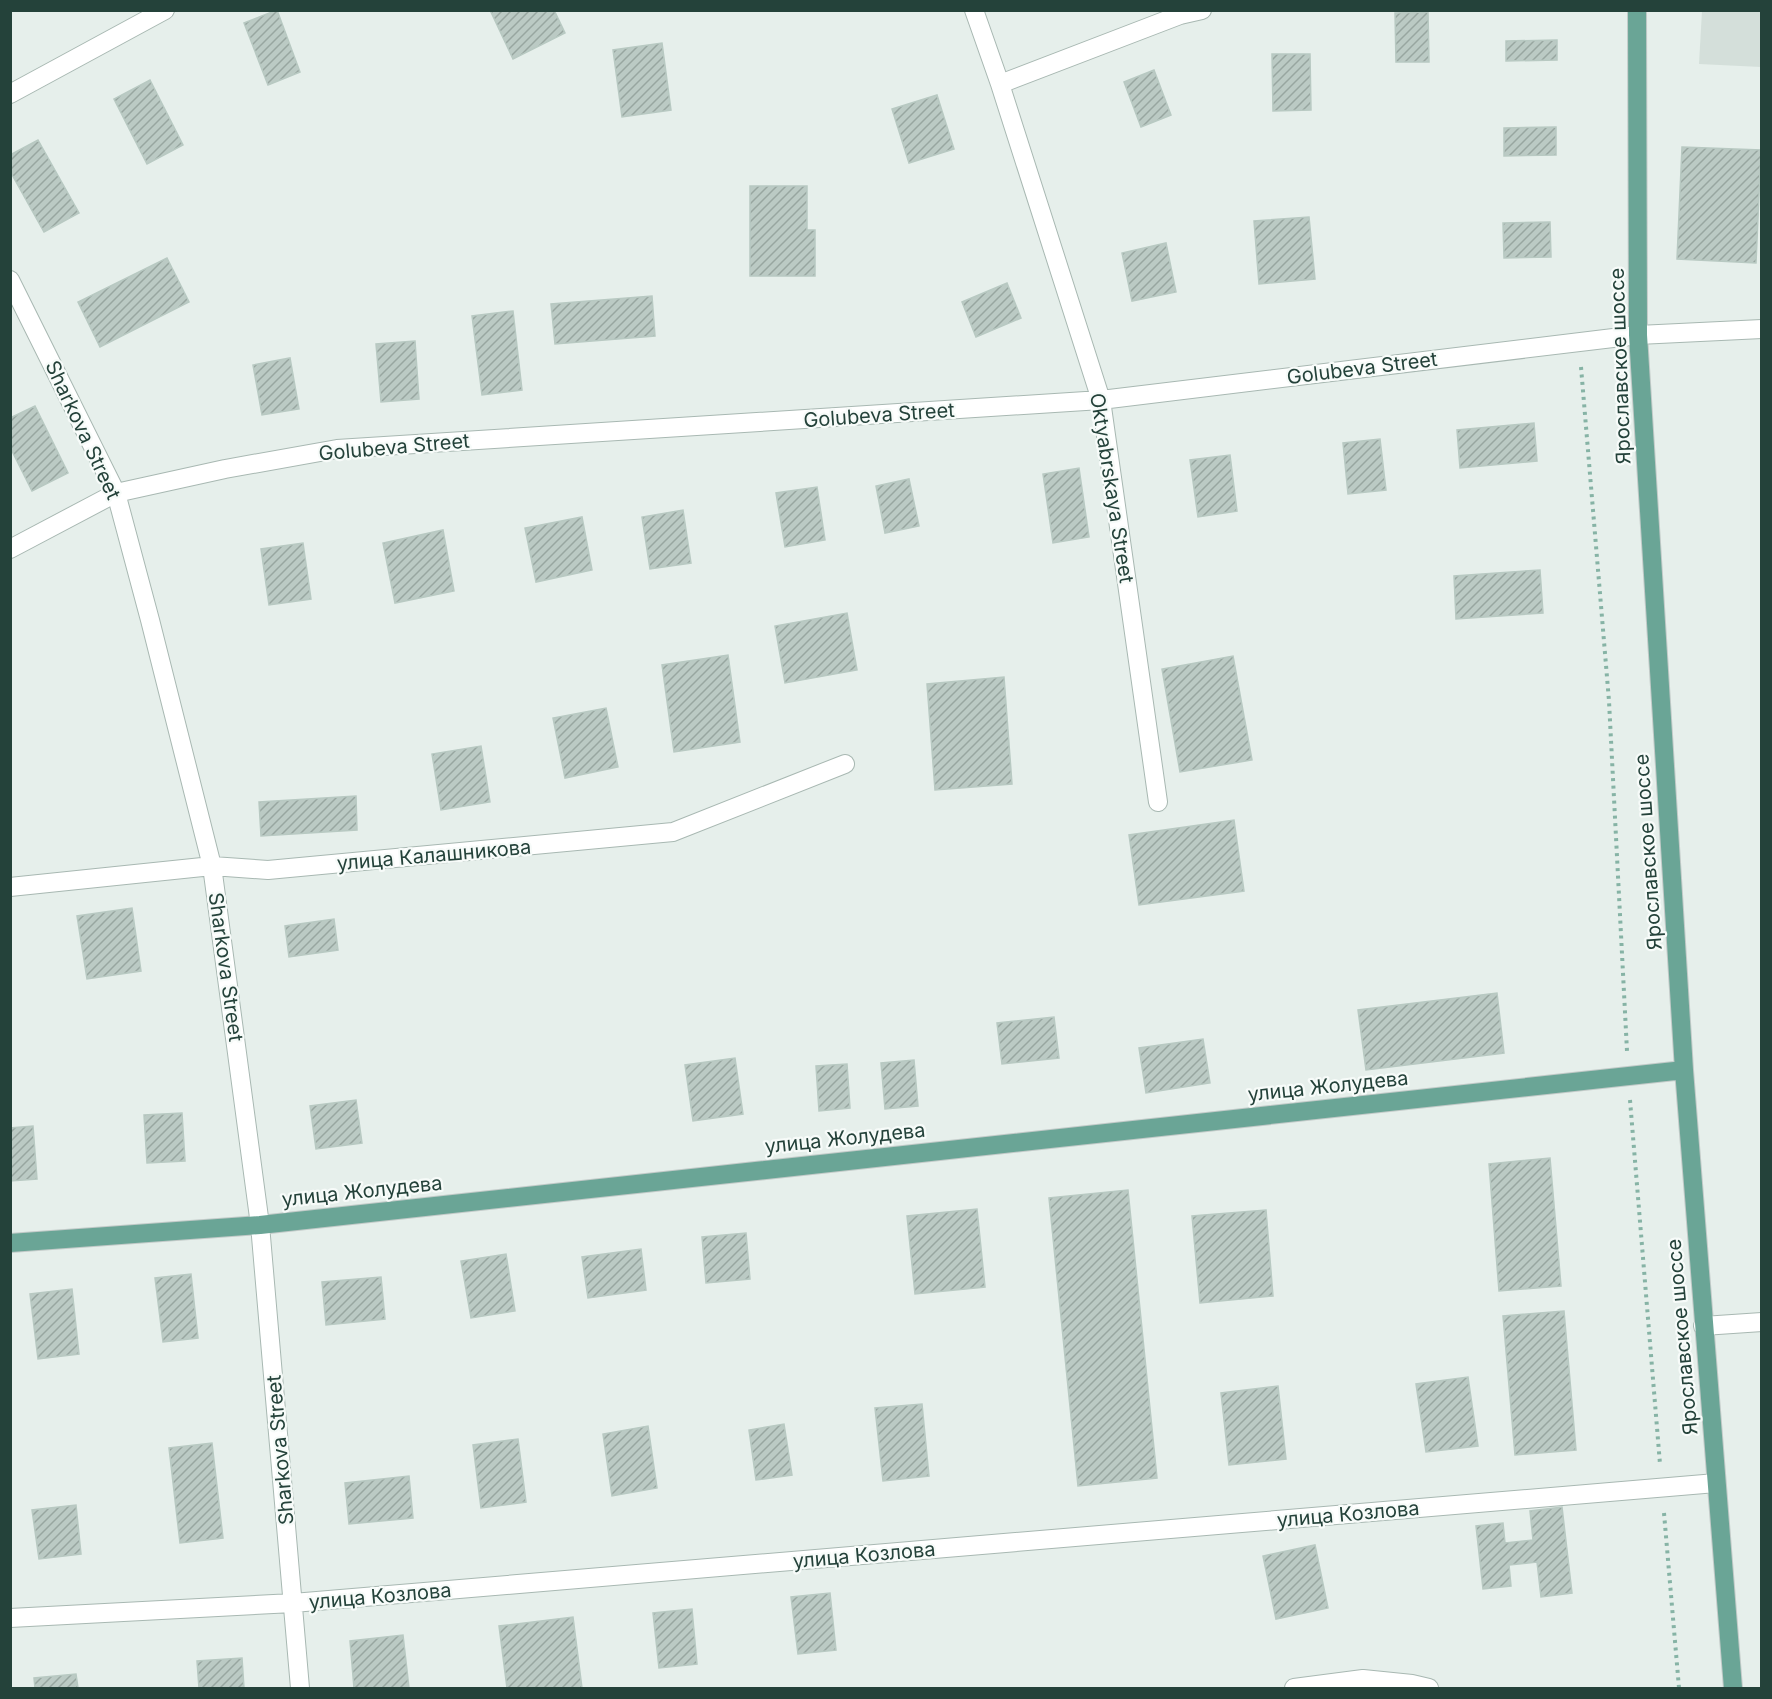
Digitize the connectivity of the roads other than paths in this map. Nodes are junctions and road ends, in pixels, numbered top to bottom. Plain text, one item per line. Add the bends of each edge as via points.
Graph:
1 (165, 10) edge
2 (974, 10) edge
3 (1202, 10) edge
4 (1637, 10) edge
5 (1000, 84) junction
6 (10, 94) edge
7 (10, 280) edge
8 (1761, 329) edge
9 (1638, 335) junction
10 (1101, 400) junction
11 (116, 494) junction
12 (10, 549) edge
13 (845, 764) dead end
14 (1158, 802) dead end
15 (212, 866) junction
16 (10, 887) edge
17 (1684, 1070) junction
18 (260, 1224) junction
19 (10, 1243) edge
20 (1761, 1322) edge
21 (1703, 1326) junction
22 (1716, 1483) junction
23 (293, 1604) junction
24 (10, 1618) edge
25 (300, 1689) edge
26 (1294, 1689) edge
27 (1429, 1689) edge
28 (1733, 1689) edge

1 - 6 street
2 - 5 street, Oktyabrskaya Street
3 - 5 street
4 - 9 main road, Ярославское шоссе
5 - 10 street, Oktyabrskaya Street
7 - 11 street, Sharkova Street
8 - 9 street, Golubeva Street
9 - 10 street, Golubeva Street
9 - 17 main road, Ярославское шоссе
10 - 11 street, Golubeva Street via 337,449
10 - 14 street, Oktyabrskaya Street
11 - 12 street, Golubeva Street
11 - 15 street, Sharkova Street
13 - 15 street, улица Калашникова via 673,832 268,870
15 - 16 street, улица Калашникова
15 - 18 street, Sharkova Street
17 - 18 main road, улица Жолудева
17 - 21 main road, Ярославское шоссе
18 - 19 main road, улица Жолудева
18 - 23 street, Sharkova Street
20 - 21 street
21 - 22 main road, Ярославское шоссе
22 - 23 street, улица Козлова
22 - 28 main road, Ярославское шоссе
23 - 24 street, улица Козлова
23 - 25 street, Sharkova Street
26 - 27 street via 1363,1679

